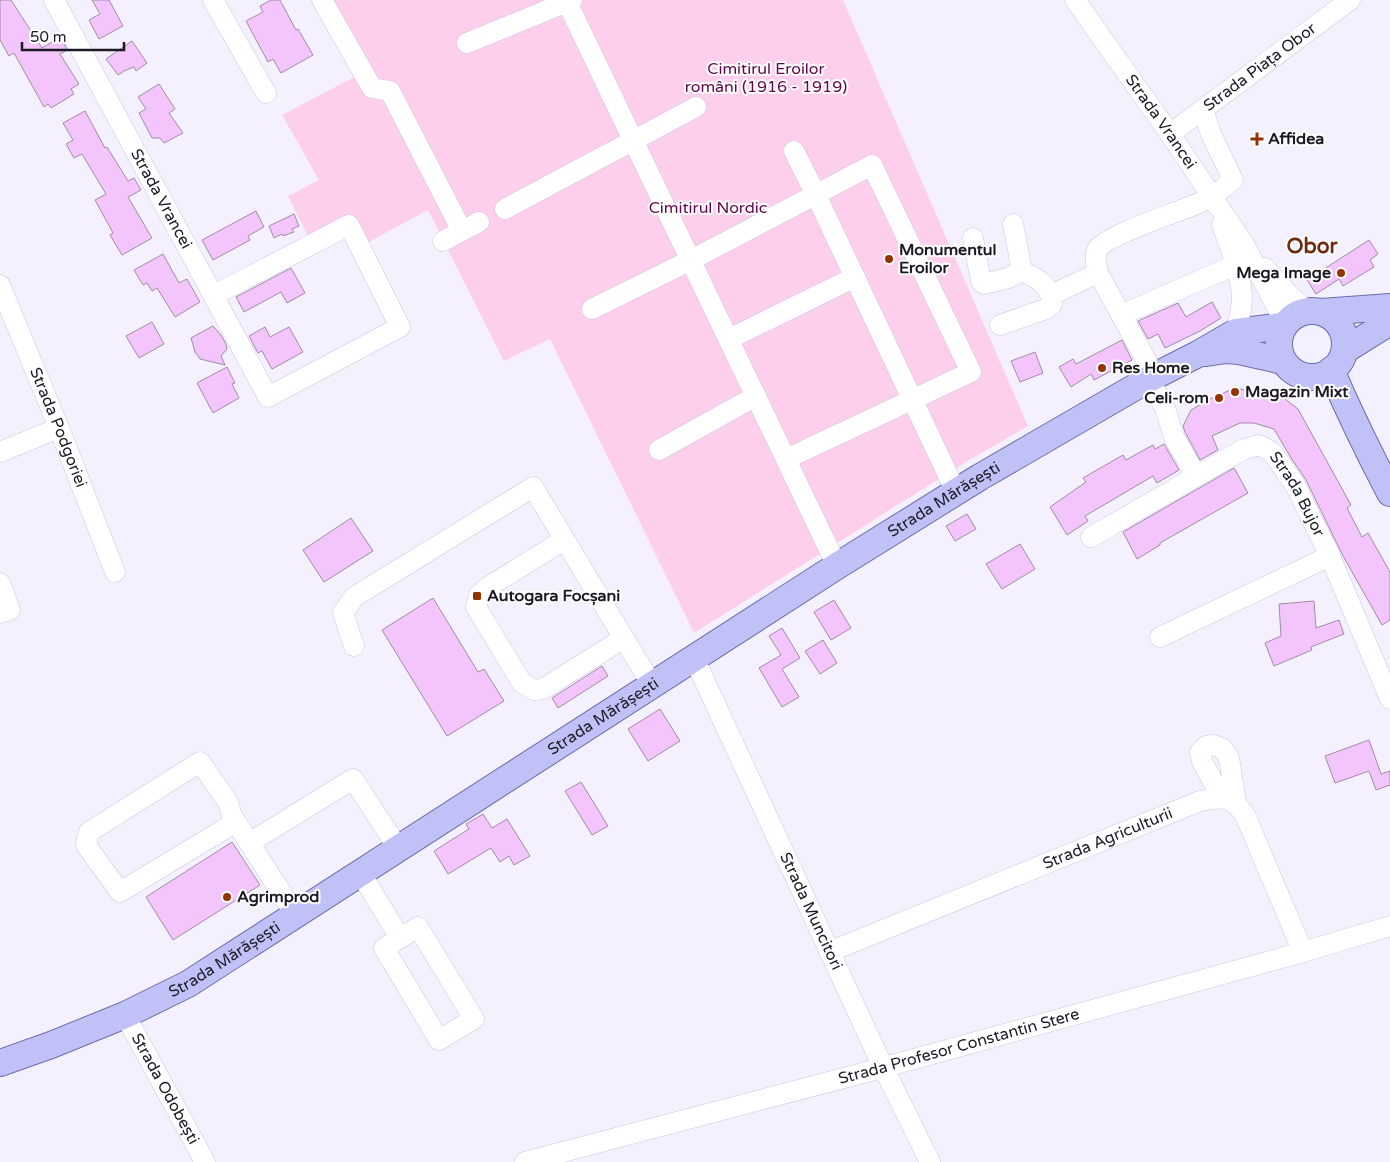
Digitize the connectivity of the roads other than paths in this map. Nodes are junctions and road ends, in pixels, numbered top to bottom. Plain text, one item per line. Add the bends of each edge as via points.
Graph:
1 (54, 0) edge
2 (213, 0) edge
3 (322, 0) edge
4 (1075, 0) edge
5 (1350, 0) edge
6 (569, 1) edge
7 (467, 43) dead end
8 (266, 93) dead end
9 (696, 107) dead end
10 (1203, 110) junction
11 (1170, 134) junction
12 (634, 141) junction
13 (794, 151) dead end
14 (816, 195) junction
15 (1213, 198) junction
16 (505, 209) dead end
17 (1013, 224) dead end
18 (973, 238) dead end
19 (443, 241) dead end
20 (691, 260) junction
21 (1235, 265) junction
22 (1022, 271) junction
23 (1098, 273) junction
24 (854, 277) junction
25 (0, 285) edge
26 (214, 295) junction
27 (1051, 295) junction
28 (1390, 307) edge
29 (592, 309) dead end
30 (1121, 315) junction
31 (1299, 318) junction
32 (1390, 322) edge
33 (1000, 325) dead end
34 (1236, 332) junction
35 (729, 340) junction
36 (1198, 354) junction
37 (1338, 360) junction
38 (1283, 361) junction
39 (1152, 378) junction
40 (756, 396) junction
41 (912, 400) junction
42 (59, 428) junction
43 (659, 450) dead end
44 (0, 452) edge
45 (786, 459) junction
46 (1196, 476) junction
47 (956, 492) junction
48 (1390, 494) edge
49 (1091, 537) dead end
50 (564, 540) junction
51 (1330, 556) junction
52 (837, 566) junction
53 (115, 572) dead end
54 (0, 583) edge
55 (5, 611) edge
56 (1160, 637) dead end
57 (624, 638) junction
58 (354, 646) dead end
59 (694, 658) junction
60 (652, 685) junction
61 (1390, 699) edge
62 (236, 822) junction
63 (249, 843) junction
64 (398, 848) junction
65 (360, 872) junction
66 (295, 914) junction
67 (1390, 926) edge
68 (400, 938) junction
69 (829, 952) junction
70 (1303, 952) junction
71 (125, 1015) junction
72 (0, 1063) edge
73 (883, 1067) junction
74 (205, 1162) edge
75 (525, 1162) edge
76 (930, 1162) edge

1 - 26 street, Strada Vrancei
2 - 8 street
3 - 19 street via 372,88 390,91 471,227
4 - 11 street, Strada Vrancei
5 - 10 street, Strada Piața Obor
6 - 7 street
6 - 12 street
9 - 12 street
10 - 11 street, Strada Piața Obor
10 - 15 street via 1233,180
11 - 15 street, Strada Vrancei
12 - 16 street
12 - 20 street
13 - 14 street
14 - 20 street
14 - 24 street
14 - 41 street via 872,165 971,372
15 - 21 street
15 - 23 street via 1104,242 1096,256
15 - 31 street, Strada Vrancei via 1244,244 1289,295
17 - 22 street
18 - 22 street via 980,281 984,284
20 - 29 street
20 - 35 street
21 - 30 street
21 - 34 street via 1242,295
22 - 27 street via 1042,282
23 - 27 street
23 - 30 street
24 - 35 street
24 - 41 street
25 - 42 street, Strada Podgoriei
26 - 26 street, Strada Vrancei via 268,397 400,327 349,225
27 - 33 street via 1052,304 1046,309
28 - 31 main road, Strada Mărășești
30 - 39 street
31 - 34 main road, Strada Mărășești
31 - 37 main road via 1330,316 1338,322 1346,340
31 - 38 main road via 1279,339
32 - 37 main road
34 - 36 main road, Strada Mărășești
35 - 40 street
36 - 38 main road, Strada Mărășești via 1239,351
36 - 39 main road, Strada Mărășești
37 - 38 main road via 1314,377 1296,373
37 - 48 main road via 1344,400
39 - 46 street via 1174,437
39 - 47 main road, Strada Mărășești
40 - 43 street
40 - 45 street
41 - 45 street
41 - 47 street
42 - 44 street
42 - 53 street, Strada Podgoriei
45 - 52 street
46 - 49 street, Strada Bujor
46 - 51 street, Strada Bujor via 1244,449 1258,445 1272,452 1295,485
47 - 52 main road, Strada Mărășești
50 - 57 street
50 - 57 street via 479,595 476,607 516,674 522,683 534,690 543,689
50 - 58 street via 532,487 354,597 343,612
51 - 56 street
51 - 61 street, Strada Bujor
52 - 59 main road, Strada Mărășești
54 - 55 street
57 - 60 street
59 - 60 main road, Strada Mărășești
59 - 69 street, Strada Muncitori
60 - 64 main road, Strada Mărășești
62 - 62 street via 120,892 86,844 89,832 200,762 228,802
62 - 63 street
63 - 64 street via 353,779
63 - 66 street
64 - 65 main road, Strada Mărășești
65 - 66 main road, Strada Mărășești
65 - 68 street
66 - 71 main road, Strada Mărășești via 188,984
67 - 70 street, Strada Profesor Constantin Stere
68 - 68 street via 384,948 439,1040 474,1019 418,927
69 - 70 street, Strada Agriculturii via 1200,801 1228,800 1246,815
69 - 73 street, Strada Muncitori
70 - 73 street, Strada Profesor Constantin Stere
71 - 72 main road, Strada Mărășești
71 - 74 street, Strada Odobești
73 - 75 street, Strada Profesor Constantin Stere
73 - 76 street, Strada Muncitori

